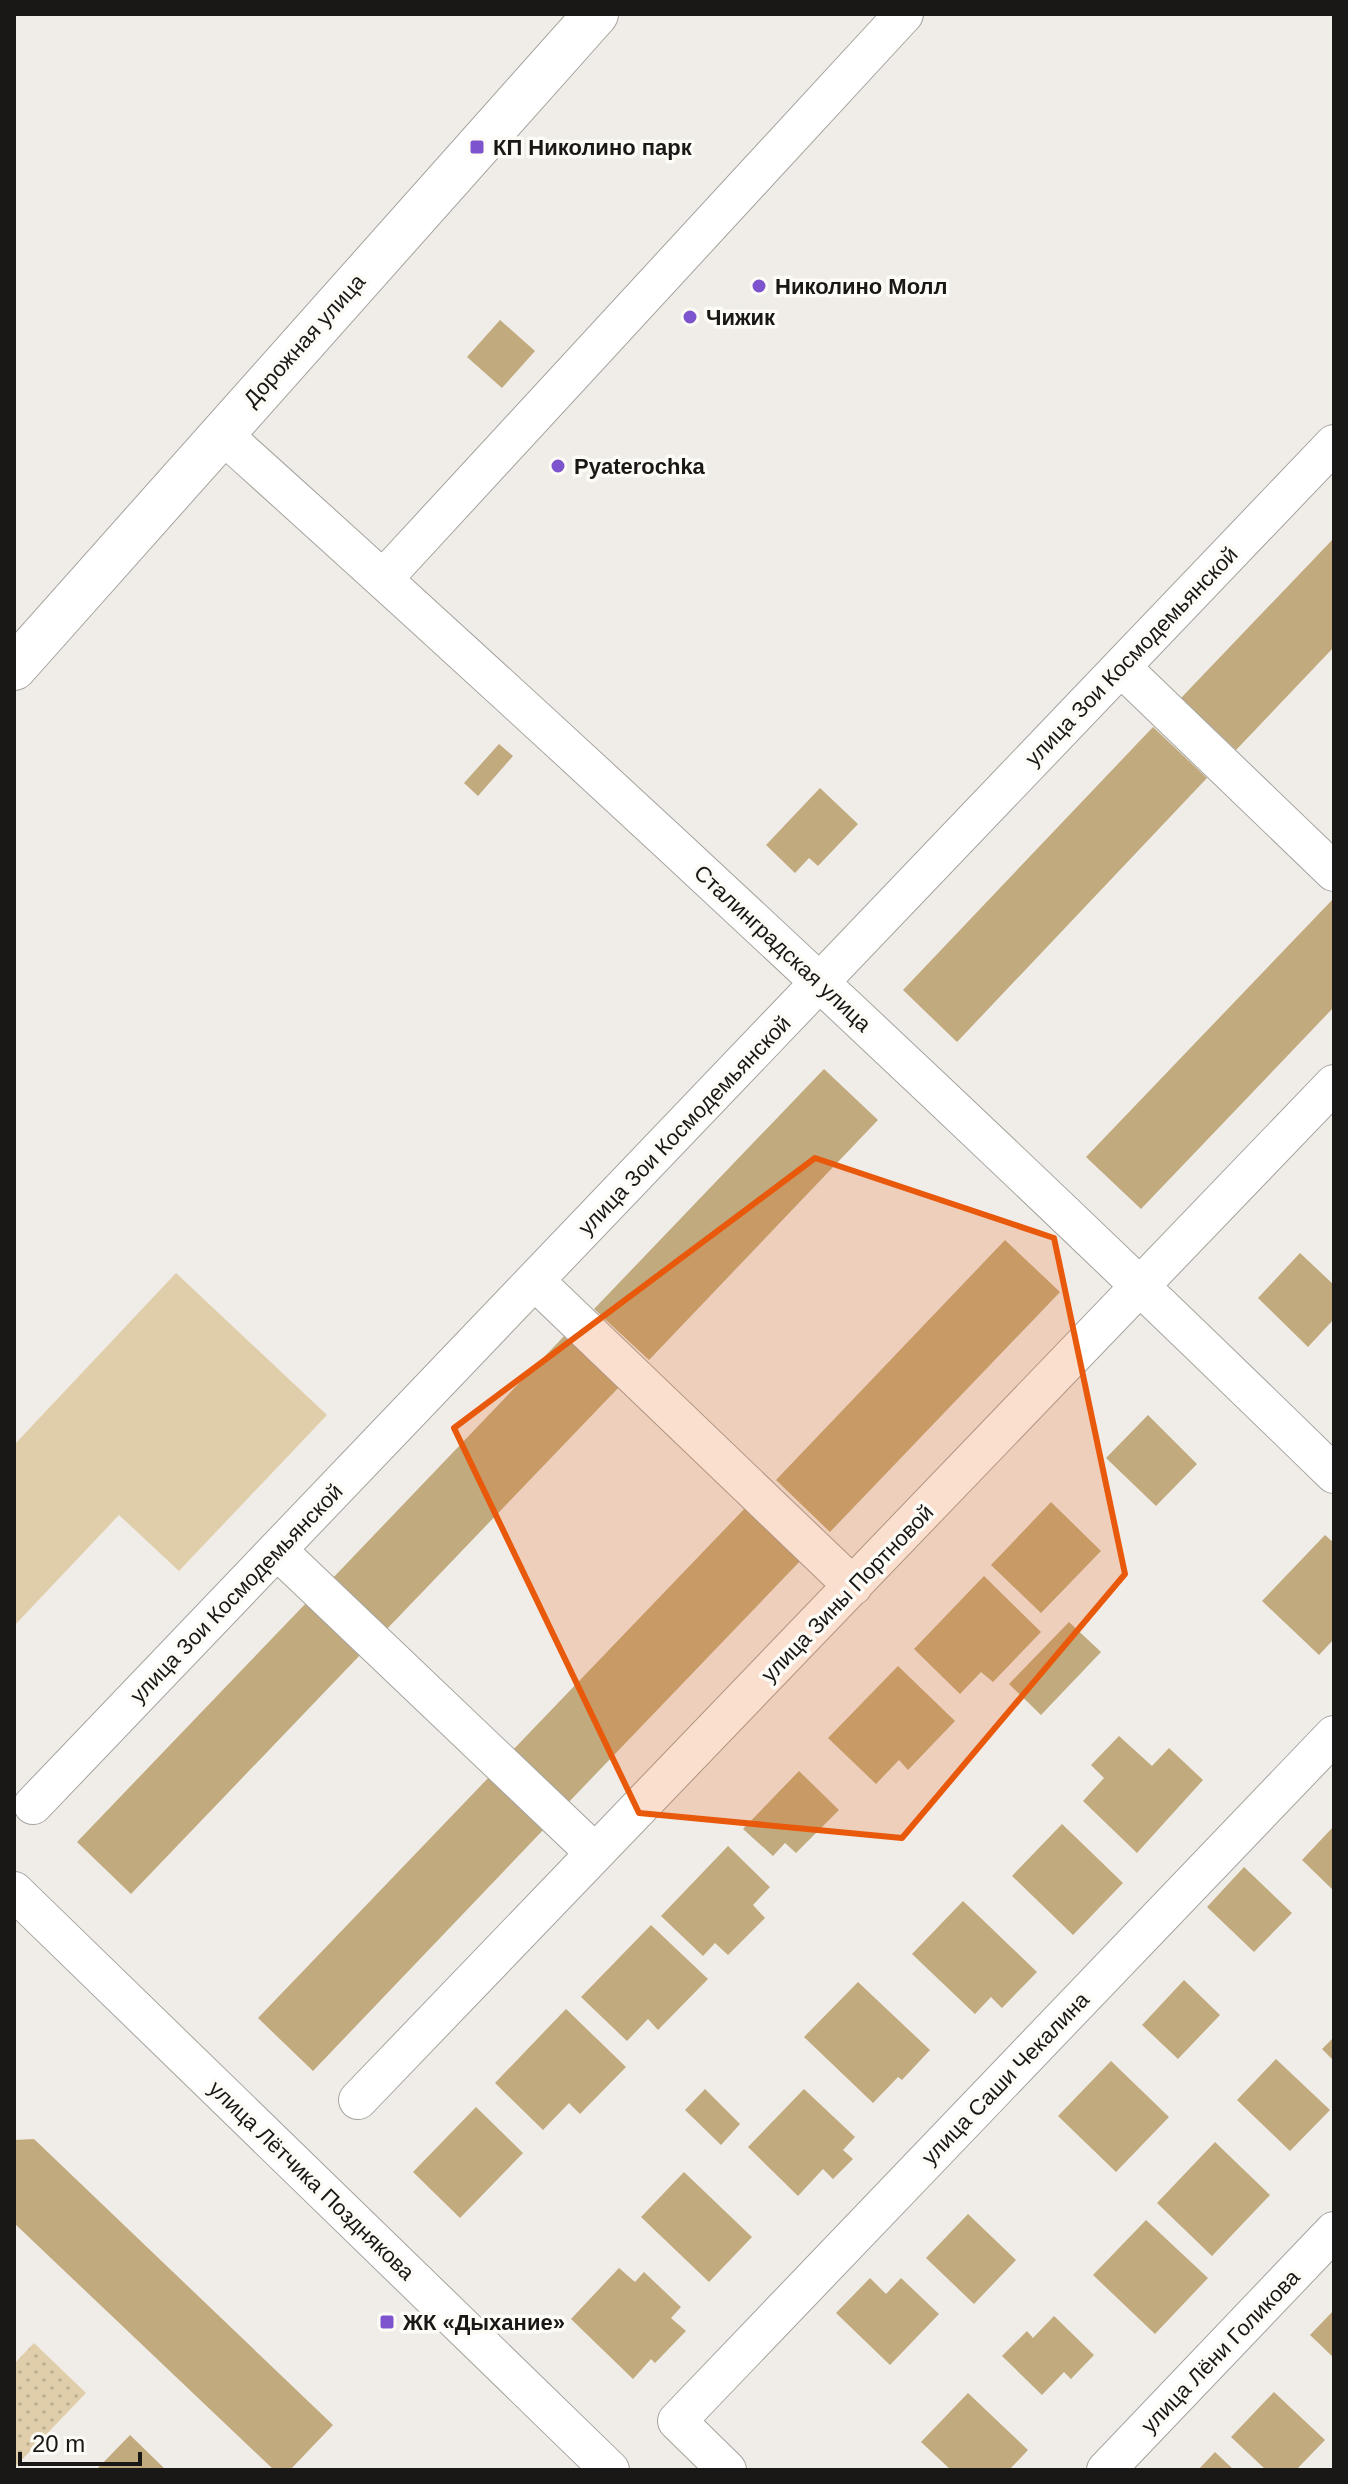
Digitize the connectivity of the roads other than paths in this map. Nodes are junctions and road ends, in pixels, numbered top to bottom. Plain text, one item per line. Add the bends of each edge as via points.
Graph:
1 (596, 14) edge
2 (904, 14) edge
3 (221, 433) junction
4 (1334, 444) edge
5 (383, 579) junction
6 (1121, 667) junction
7 (14, 668) edge
8 (1334, 872) edge
9 (820, 982) junction
10 (1334, 1084) edge
11 (535, 1281) junction
12 (1142, 1286) junction
13 (1334, 1474) edge
14 (277, 1550) junction
15 (853, 1586) junction
16 (1334, 1735) edge
17 (33, 1805) dead end
18 (595, 1853) junction
19 (14, 1891) edge
20 (358, 2100) dead end
21 (1334, 2231) edge
22 (610, 2470) edge
23 (727, 2470) edge
24 (1106, 2470) edge

1 - 3 main road, Дорожная улица
2 - 5 street
3 - 5 street, Сталинградская улица
3 - 7 main road, Дорожная улица
4 - 6 street, улица Зои Космодемьянской
5 - 9 street, Сталинградская улица
6 - 8 street
6 - 9 street, улица Зои Космодемьянской
9 - 11 street, улица Зои Космодемьянской
9 - 12 street, Сталинградская улица
10 - 12 street, улица Зины Портновой
11 - 14 street, улица Зои Космодемьянской
11 - 15 street
12 - 13 street, Сталинградская улица
12 - 15 street, улица Зины Портновой
14 - 17 street, улица Зои Космодемьянской
14 - 18 street
15 - 18 street, улица Зины Портновой
16 - 23 street, улица Саши Чекалина via 677,2421
18 - 20 street, улица Зины Портновой
19 - 22 street, улица Лётчика Позднякова
21 - 24 street, улица Лёни Голикова

